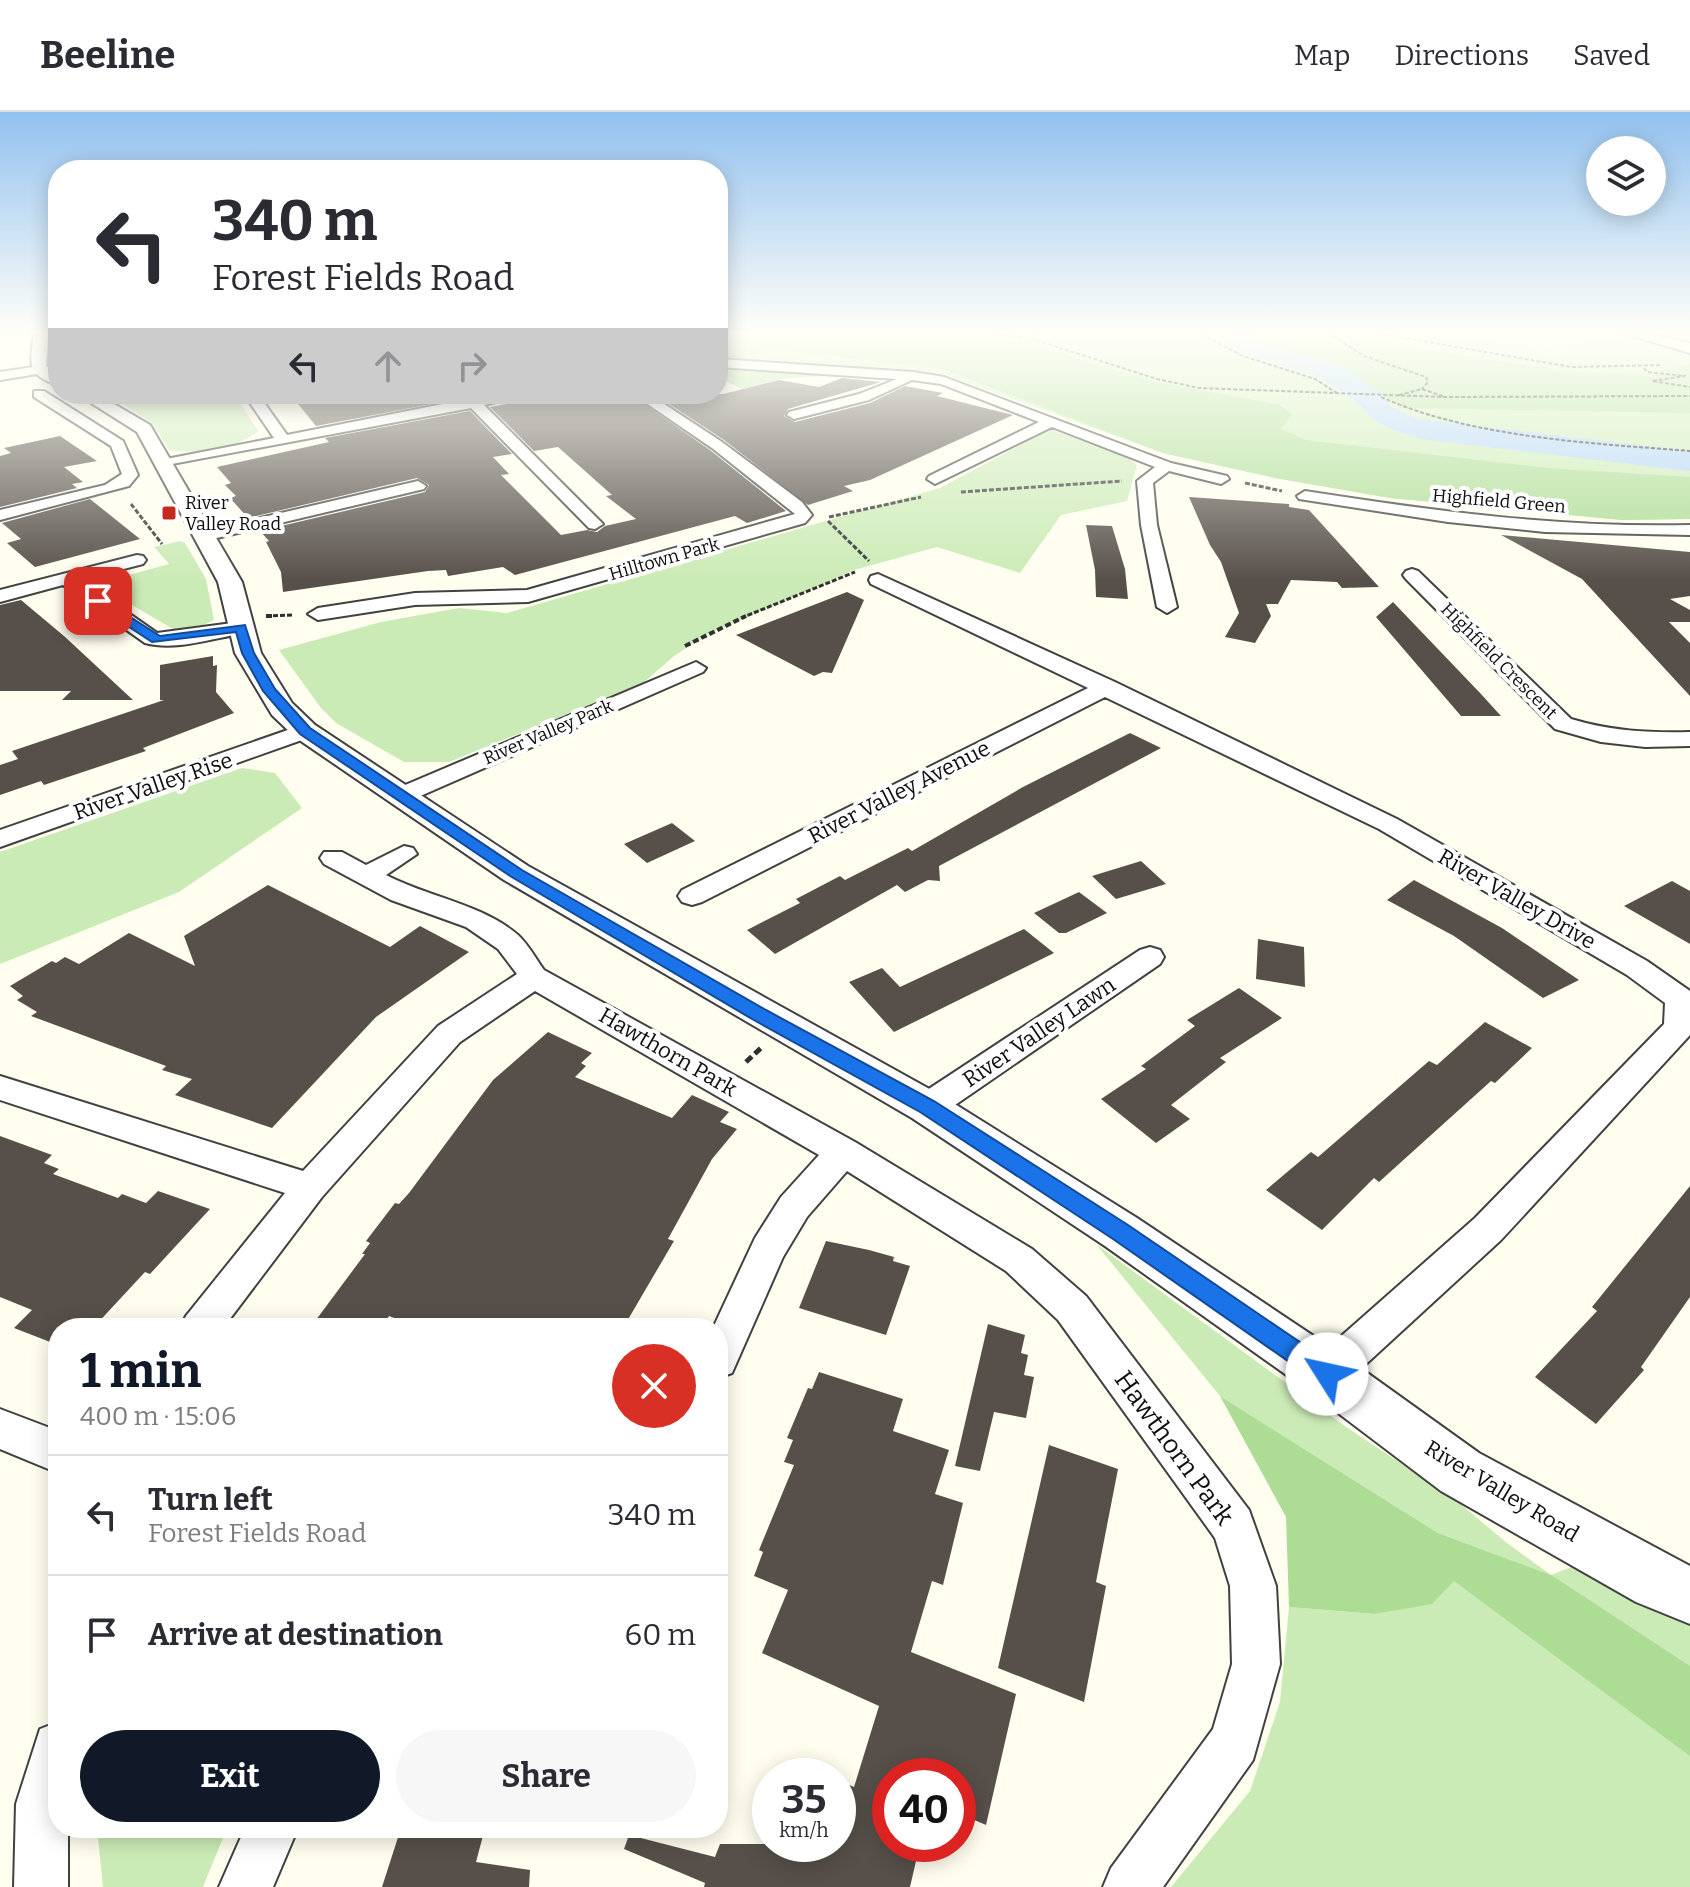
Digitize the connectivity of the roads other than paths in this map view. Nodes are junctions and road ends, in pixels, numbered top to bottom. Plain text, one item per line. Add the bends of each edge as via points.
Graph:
1 (72, 415) edge
2 (126, 415) edge
3 (265, 415) edge
4 (390, 415) edge
5 (488, 415) edge
6 (671, 415) edge
7 (1036, 415) edge
8 (1053, 421) junction
9 (282, 439) junction
10 (161, 464) junction
11 (1166, 466) junction
12 (935, 479) road end
13 (1221, 479) road end
14 (418, 486) dead end
15 (1305, 496) road end
16 (0, 515) edge
17 (595, 524) dead end
18 (1690, 530) edge
19 (204, 535) junction
20 (137, 560) dead end
21 (1412, 575) dead end
22 (65, 578) junction
23 (878, 580) dead end
24 (0, 596) edge
25 (1167, 607) dead end
26 (318, 614) road end
27 (240, 628) junction
28 (686, 672) road end
29 (1107, 687) junction
30 (305, 731) junction
31 (1690, 739) edge
32 (400, 796) junction
33 (0, 839) edge
34 (404, 854) dead end
35 (333, 858) dead end
36 (368, 875) junction
37 (692, 896) dead end
38 (1150, 957) dead end
39 (534, 977) junction
40 (0, 1088) edge
41 (927, 1107) junction
42 (843, 1152) junction
43 (310, 1187) junction
44 (208, 1318) edge
45 (728, 1338) edge
46 (1327, 1374) junction
47 (0, 1429) edge
48 (48, 1448) edge
49 (1690, 1595) edge
50 (48, 1783) edge
51 (268, 1838) edge
52 (41, 1887) edge
53 (246, 1887) edge
54 (1130, 1887) edge

1 - 16 street via 118,444 130,475 110,488
2 - 10 street, River Valley Road via 144,429
3 - 9 street
4 - 9 street
5 - 17 street
6 - 26 street, Hilltown Park via 804,515 528,596 415,599
7 - 8 street
8 - 11 street
8 - 12 street
9 - 10 street
10 - 19 street, River Valley Road
11 - 13 street
11 - 25 street via 1147,480 1149,525
14 - 19 street
15 - 18 street, Highfield Green via 1416,514 1633,533
19 - 27 street, River Valley Road via 230,582
20 - 22 street
21 - 31 street, Highfield Crescent via 1563,724 1601,735
22 - 24 street
22 - 27 street via 152,639
23 - 29 street, River Valley Drive
27 - 30 street, River Valley Road via 269,691
28 - 32 street, River Valley Park
29 - 37 street, River Valley Avenue
29 - 46 street, River Valley Drive via 1388,824 1637,968 1680,999 1679,1027 1488,1229
30 - 32 street, River Valley Road
30 - 33 street, River Valley Rise
32 - 41 street, River Valley Road via 516,873
34 - 36 street
35 - 36 street, Hawthorn Park
36 - 39 street, Hawthorn Park via 401,894 476,921 508,942
38 - 41 street, River Valley Lawn
39 - 42 street, Hawthorn Park
39 - 43 street via 449,1034
40 - 43 street
41 - 46 street, River Valley Road
42 - 45 street via 794,1207 768,1249
42 - 54 street, Hawthorn Park via 1019,1260 1072,1308 1233,1526 1253,1586 1256,1664 1235,1742
43 - 44 street
46 - 49 street, River Valley Road via 1460,1472
47 - 48 street
50 - 52 street via 42,1804
51 - 53 street

